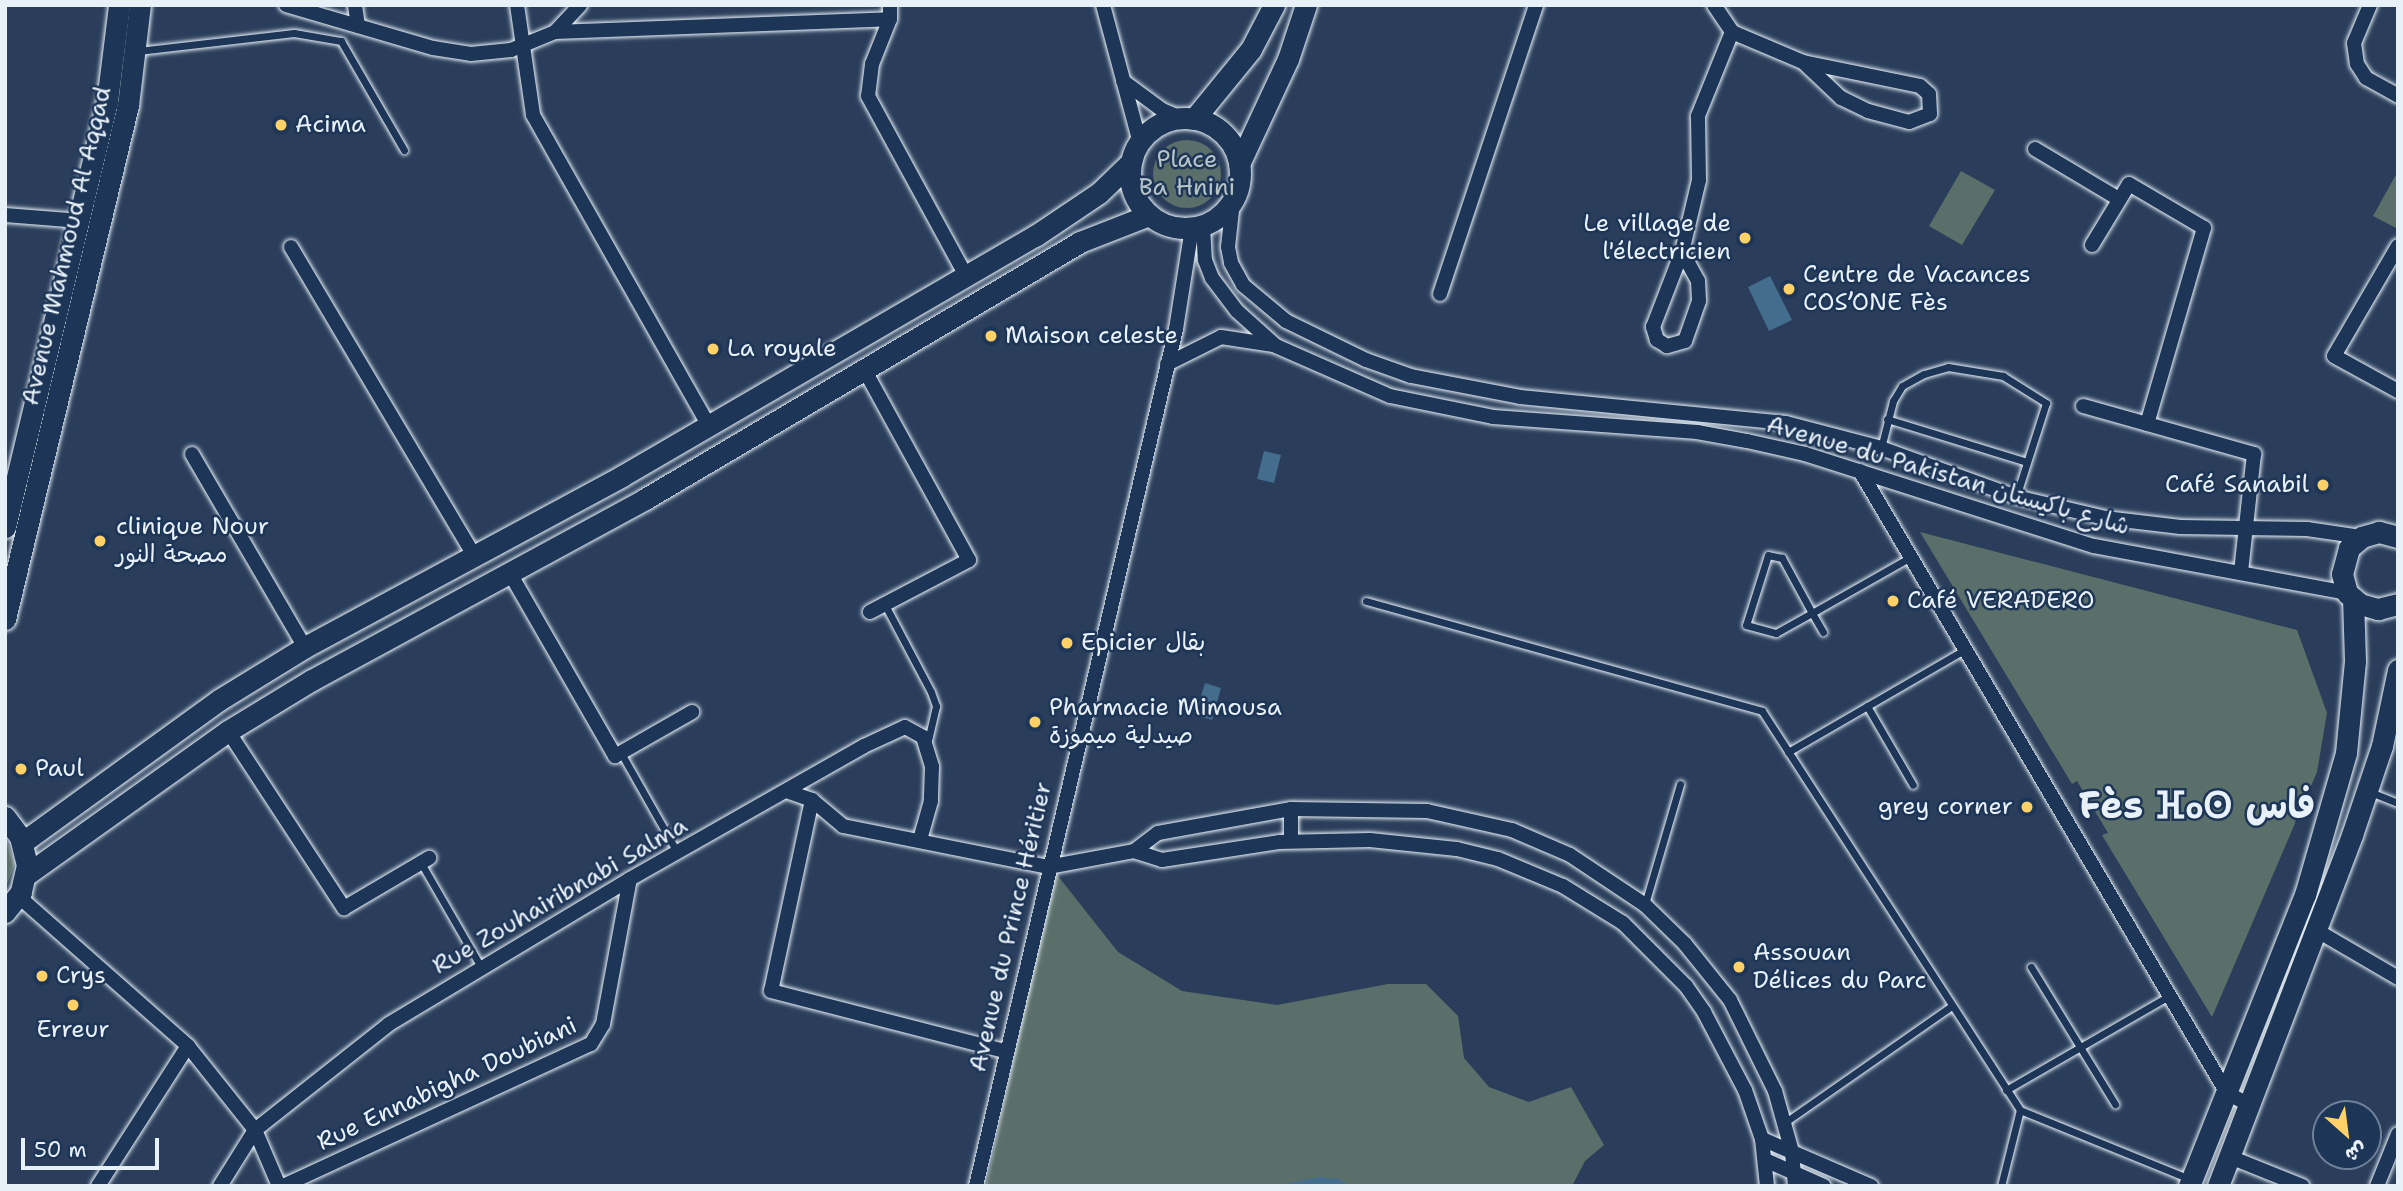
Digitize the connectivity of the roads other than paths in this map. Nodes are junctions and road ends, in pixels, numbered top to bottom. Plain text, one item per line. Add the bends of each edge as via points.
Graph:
1 (119, 5) edge
2 (140, 5) edge
3 (286, 5) edge
4 (355, 5) edge
5 (517, 5) edge
6 (580, 5) edge
7 (1103, 5) edge
8 (1273, 5) edge
9 (1306, 5) edge
10 (1536, 5) edge
11 (1714, 5) edge
12 (2370, 5) edge
13 (890, 12) edge
14 (358, 26) junction
15 (555, 32) junction
16 (1732, 32) junction
17 (523, 47) junction
18 (137, 51) junction
19 (1803, 62) junction
20 (1123, 81) junction
21 (2398, 96) edge
22 (1189, 119) junction
23 (2035, 149) dead end
24 (404, 150) dead end
25 (1135, 152) junction
26 (1239, 164) junction
27 (2119, 199) junction
28 (1233, 201) junction
29 (5, 215) edge
30 (1149, 215) junction
31 (80, 221) junction
32 (1197, 227) junction
33 (2092, 245) dead end
34 (2398, 246) edge
35 (291, 247) dead end
36 (1682, 252) junction
37 (966, 276) junction
38 (1440, 294) dead end
39 (1276, 346) junction
40 (1167, 364) junction
41 (864, 369) junction
42 (2398, 391) edge
43 (2083, 406) dead end
44 (1887, 419) junction
45 (2147, 424) junction
46 (709, 426) junction
47 (1881, 448) junction
48 (192, 454) dead end
49 (2027, 462) junction
50 (1860, 471) junction
51 (2015, 497) junction
52 (5, 527) edge
53 (2246, 527) junction
54 (2395, 530) edge
55 (2362, 537) junction
56 (475, 557) junction
57 (1909, 558) junction
58 (2241, 571) junction
59 (510, 575) junction
60 (2350, 595) junction
61 (1366, 601) dead end
62 (2398, 604) edge
63 (885, 605) junction
64 (870, 612) dead end
65 (1812, 613) junction
66 (5, 619) edge
67 (1823, 632) dead end
68 (305, 648) junction
69 (1962, 651) junction
70 (2398, 670) edge
71 (1867, 706) junction
72 (692, 712) dead end
73 (229, 731) junction
74 (928, 745) junction
75 (621, 752) junction
76 (1788, 752) junction
77 (1681, 784) dead end
78 (1913, 785) dead end
79 (2367, 790) junction
80 (786, 792) junction
81 (812, 800) junction
82 (2398, 803) edge
83 (1291, 809) junction
84 (5, 817) edge
85 (920, 840) junction
86 (1291, 841) junction
87 (23, 842) junction
88 (1134, 850) junction
89 (677, 852) junction
90 (426, 861) joint
91 (1048, 867) junction
92 (26, 875) junction
93 (630, 879) junction
94 (12, 904) edge
95 (1645, 905) junction
96 (2316, 930) junction
97 (481, 967) junction
98 (2031, 967) dead end
99 (2398, 978) edge
100 (2169, 996) junction
101 (1952, 1006) junction
102 (188, 1046) junction
103 (2081, 1048) junction
104 (1005, 1051) junction
105 (2006, 1090) junction
106 (2227, 1093) junction
107 (2115, 1104) dead end
108 (2250, 1105) junction
109 (2020, 1110) junction
110 (1784, 1123) junction
111 (255, 1130) junction
112 (1762, 1139) junction
113 (2397, 1139) edge
114 (1792, 1152) junction
115 (2230, 1157) junction
116 (1765, 1160) junction
117 (1794, 1179) edge
118 (2190, 1182) edge
119 (99, 1186) edge
120 (220, 1186) edge
121 (281, 1186) edge
122 (976, 1186) edge
123 (1767, 1186) edge
124 (1824, 1186) edge
125 (1871, 1186) edge
126 (2001, 1186) edge
127 (2218, 1186) edge
128 (2302, 1186) edge
129 (2377, 1186) edge

1 - 31 main road, Avenue Mahmoud Al Aqqad via 107,102
2 - 18 main road, Avenue Mahmoud Al Aqqad
3 - 14 street
4 - 14 street
5 - 17 street
6 - 15 street
7 - 20 street
8 - 22 main road via 1251,49
9 - 26 main road via 1275,89
10 - 38 street
11 - 16 street
12 - 21 street via 2354,43 2357,64 2366,78
13 - 15 street
13 - 37 street via 872,64 868,96
14 - 17 street via 471,54
15 - 17 street
16 - 19 street
16 - 36 street via 1698,116 1699,180
17 - 46 street via 533,115
18 - 24 lane via 294,33 341,41
18 - 66 main road, Avenue Mahmoud Al Aqqad
19 - 19 street via 1920,86 1929,94 1930,114 1909,122 1868,111 1840,98
20 - 22 street via 1162,110
20 - 25 street
22 - 25 main road via 1158,125
22 - 26 main road via 1222,132
23 - 27 street
25 - 30 main road via 1134,193
25 - 37 main road via 1067,216
26 - 28 main road
27 - 33 street
27 - 45 street via 2129,184 2204,228
28 - 32 main road via 1222,214
28 - 47 street, Avenue du Pakistan شارع باكيستان via 1228,247 1243,285 1286,321 1366,360 1463,389 1734,415
29 - 31 street
30 - 32 main road via 1167,225
30 - 41 main road via 1111,226 1080,242
31 - 52 main road, Avenue Mahmoud Al Aqqad
32 - 39 street, Avenue du Pakistan شارع باكيستان via 1219,291
32 - 40 street, Avenue du Prince Héritier
34 - 42 street via 2334,356
35 - 56 street
36 - 36 street via 1654,327 1657,340 1667,346 1685,341 1699,301 1698,281
37 - 46 main road
39 - 40 street via 1251,338 1222,337
39 - 50 street, Avenue du Pakistan شارع باكيستان via 1348,380 1438,407 1553,424 1697,432 1805,454
40 - 91 street, Avenue du Prince Héritier
41 - 59 main road
41 - 63 street via 969,560
43 - 45 street
44 - 47 lane
44 - 49 lane
44 - 49 lane via 1902,386 1924,373 1948,366 2003,376 2046,403
45 - 53 street via 2254,454
46 - 56 main road
47 - 51 street, Avenue du Pakistan شارع باكيستان
48 - 68 street
49 - 51 lane
50 - 57 street
50 - 58 street, Avenue du Pakistan شارع باكيستان via 2094,546
51 - 53 street, Avenue du Pakistan شارع باكيستان via 2105,518 2180,527
53 - 55 street, Avenue du Pakistan شارع باكيستان
53 - 58 street
54 - 55 main road
55 - 60 main road via 2348,548 2342,565
56 - 68 main road
57 - 65 lane
57 - 69 street
58 - 60 street, Avenue du Pakistan شارع باكيستان
59 - 73 main road
59 - 75 street via 615,756
60 - 62 main road via 2378,609
60 - 106 main road via 2355,661 2346,752 2305,895
61 - 76 lane via 1762,711
63 - 64 street
63 - 74 lane via 932,692 936,706
65 - 65 lane via 1776,633 1746,625 1768,555 1782,558
65 - 67 lane
68 - 87 main road via 165,737
69 - 71 lane
69 - 100 street
70 - 79 main road via 2382,746
71 - 76 lane
71 - 78 lane
72 - 75 street
73 - 90 street via 344,908
73 - 92 main road
74 - 80 street, Rue Zouhairibnabi Salma via 918,731 905,727
74 - 85 street via 931,801
75 - 89 lane
76 - 101 lane
77 - 95 lane
79 - 82 lane
79 - 96 main road
80 - 81 street
80 - 89 street, Rue Zouhairibnabi Salma
81 - 85 street via 842,825
81 - 104 street via 771,991
83 - 86 street
83 - 88 street via 1158,833
83 - 95 street via 1380,808 1476,819 1570,855
84 - 87 main road
85 - 91 street
86 - 88 street via 1163,860
86 - 112 street via 1370,839 1457,849 1532,871 1587,900 1623,923 1686,986 1731,1060
87 - 92 main road
88 - 91 street
89 - 93 street, Rue Zouhairibnabi Salma
90 - 97 lane
91 - 104 street, Avenue du Prince Héritier
92 - 94 main road
93 - 97 street, Rue Zouhairibnabi Salma
93 - 121 street, Rue Ennabigha Doubiani via 603,1024 592,1044
94 - 102 street
95 - 110 street via 1685,944 1730,1000 1760,1052
96 - 99 street
96 - 108 main road
97 - 111 street, Rue Zouhairibnabi Salma via 348,1053
98 - 103 lane
100 - 103 lane
100 - 106 street
101 - 105 lane
101 - 110 lane
102 - 111 street
102 - 119 street
103 - 105 lane
103 - 107 lane
104 - 122 street, Avenue du Prince Héritier
105 - 109 lane
106 - 108 street
106 - 118 main road
108 - 115 main road
109 - 118 lane
109 - 126 lane
110 - 114 street
111 - 120 street, Rue Zouhairibnabi Salma
111 - 121 street
112 - 114 street
112 - 116 street
113 - 129 street
114 - 117 street
114 - 125 street
115 - 127 main road
115 - 128 street
116 - 117 street
116 - 123 street
117 - 124 street

